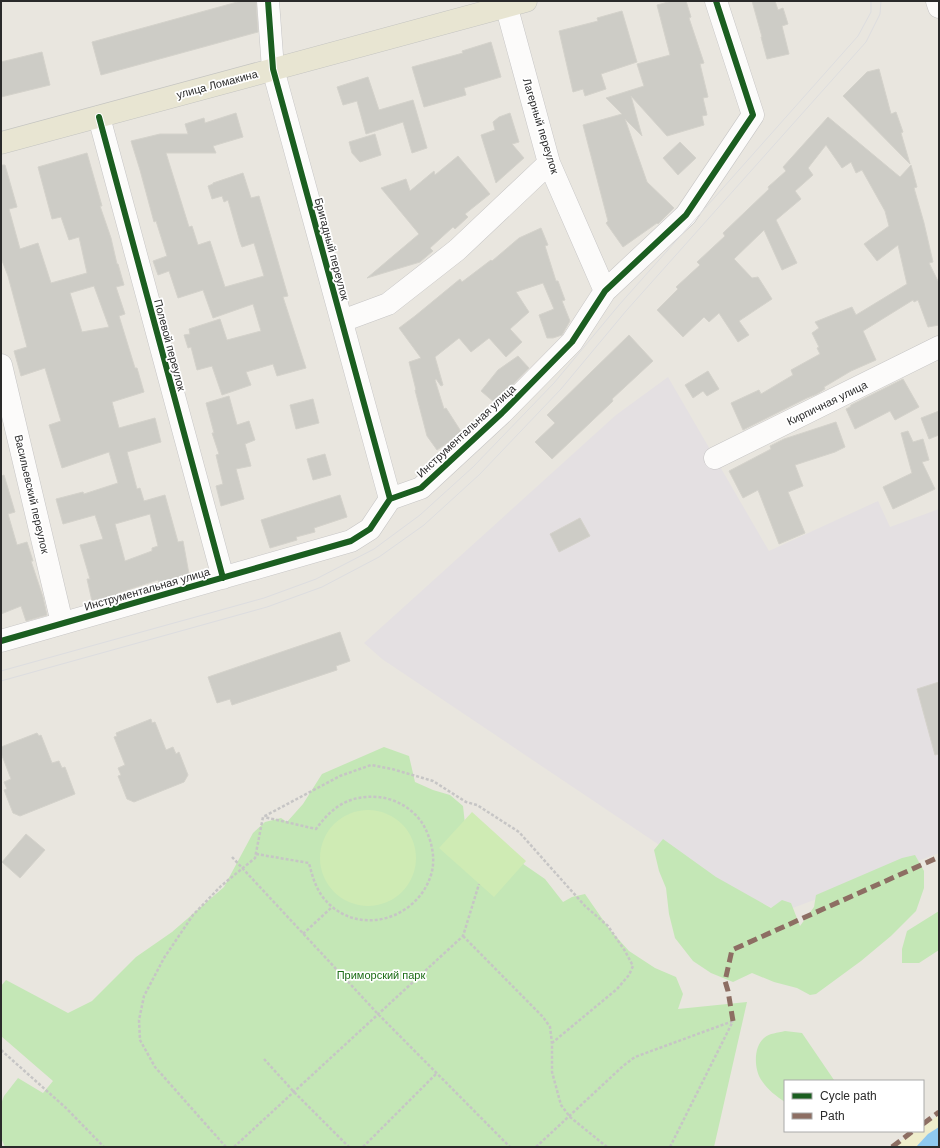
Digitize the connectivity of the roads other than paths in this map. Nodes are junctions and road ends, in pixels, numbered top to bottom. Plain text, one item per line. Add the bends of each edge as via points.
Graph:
1 (268, 1) edge
2 (716, 1) edge
3 (937, 1) edge
4 (513, 3) edge
5 (939, 7) edge
6 (273, 69) junction
7 (99, 116) junction
8 (1, 143) edge
9 (549, 163) junction
10 (605, 291) junction
11 (342, 320) junction
12 (939, 347) edge
13 (1, 365) edge
14 (715, 458) dead end
15 (390, 499) junction
16 (223, 578) junction
17 (62, 623) junction
18 (1, 641) edge

1 - 6 street, Бригадный переулок
2 - 10 street, Инструментальная улица via 753,116 686,215
3 - 5 street
4 - 6 main road, улица Ломакина
4 - 9 street, Лагерный переулок
6 - 7 main road, улица Ломакина
6 - 11 street, Бригадный переулок
7 - 8 main road, улица Ломакина
7 - 16 street, Полевой переулок
9 - 10 street, Лагерный переулок
9 - 11 street via 457,250 388,304
10 - 15 street, Инструментальная улица via 572,342 502,413 421,488
11 - 15 street, Бригадный переулок
12 - 14 street, Кирпичная улица
13 - 17 street, Васильевский переулок
15 - 16 street, Инструментальная улица via 370,529 351,540
16 - 17 street, Инструментальная улица
17 - 18 street, Инструментальная улица

